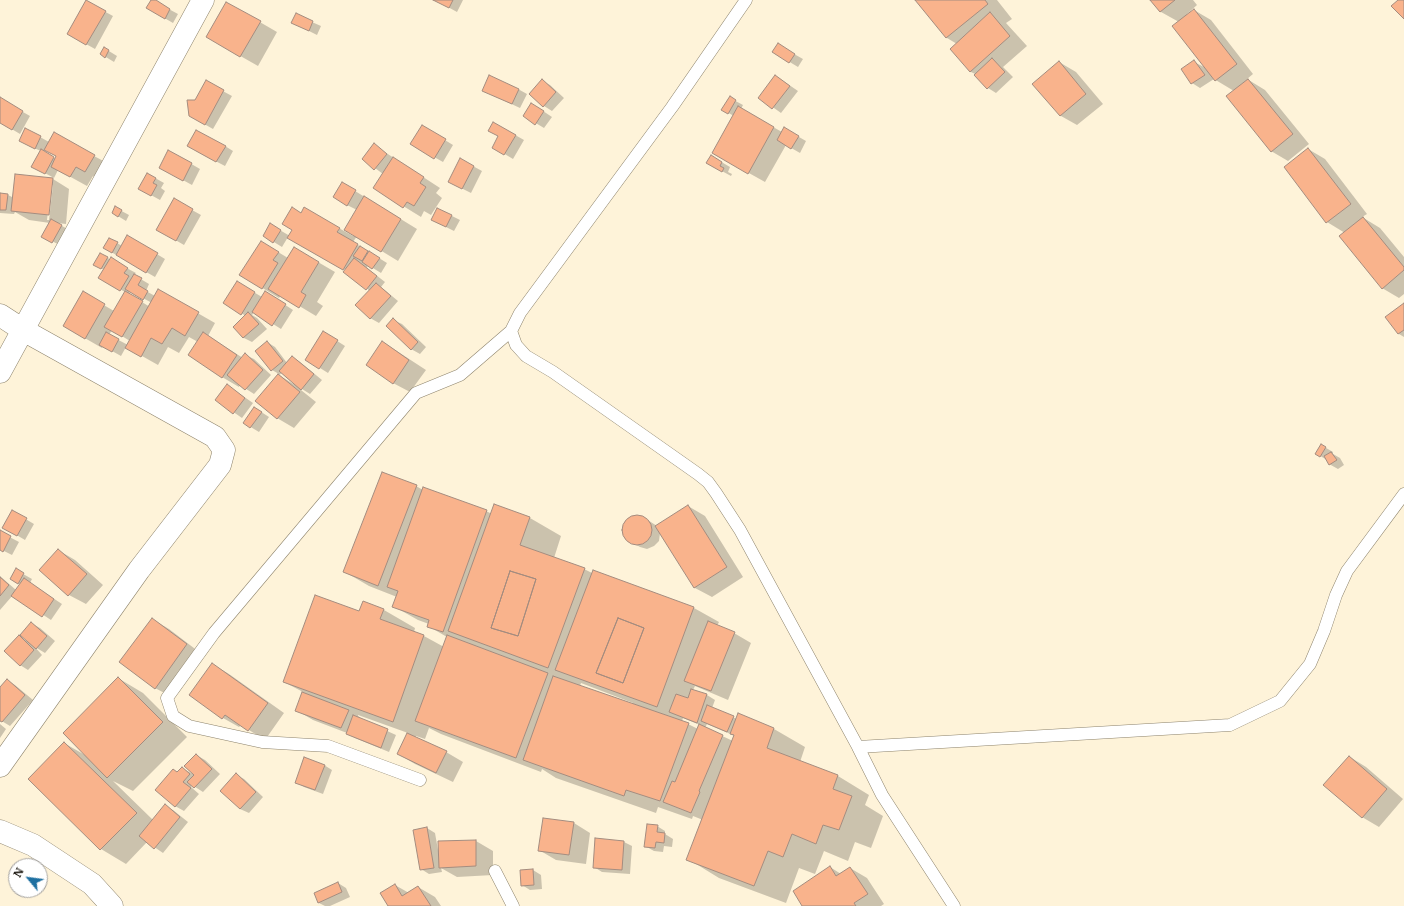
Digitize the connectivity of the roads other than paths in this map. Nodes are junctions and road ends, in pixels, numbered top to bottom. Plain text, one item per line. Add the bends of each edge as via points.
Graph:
1 (203, 0) edge
2 (746, 0) edge
3 (0, 315) edge
4 (23, 330) junction
5 (511, 331) junction
6 (0, 372) edge
7 (1404, 494) edge
8 (858, 747) junction
9 (0, 766) edge
10 (420, 780) dead end
11 (0, 831) edge
12 (495, 871) dead end
13 (112, 906) edge
14 (513, 906) edge
15 (954, 906) edge

1 - 4 street
2 - 5 lane via 672,107 520,313
3 - 4 street
4 - 6 street
4 - 9 street via 215,437 224,450 220,465 139,570
5 - 8 lane via 516,345 526,356 566,381 708,482 740,530
5 - 10 lane via 460,375 416,393 214,633 167,698 173,716 189,726 262,742 328,746
7 - 8 lane via 1347,571 1310,664 1280,701 1230,725
8 - 15 lane via 882,795
11 - 13 street via 33,845 92,884
12 - 14 lane

